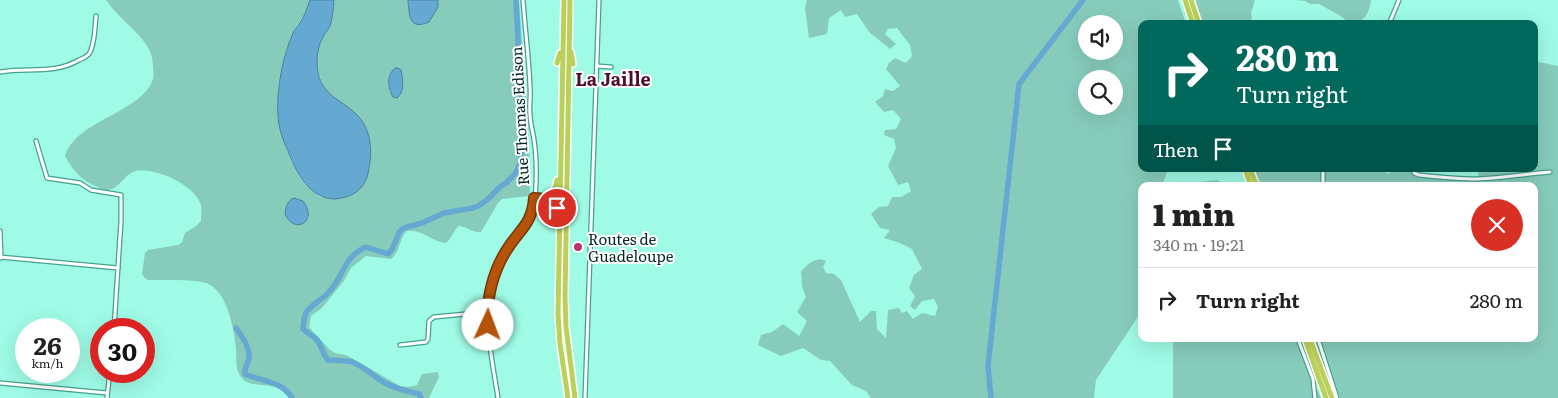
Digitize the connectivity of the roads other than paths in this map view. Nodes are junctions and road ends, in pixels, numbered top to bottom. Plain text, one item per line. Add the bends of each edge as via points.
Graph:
1 (523, 0) edge
2 (564, 0) edge
3 (570, 0) edge
4 (599, 0) edge
5 (1185, 0) edge
6 (1191, 0) edge
7 (1398, 0) edge
8 (564, 13) junction
9 (96, 16) dead end
10 (1192, 20) edge
11 (1198, 20) edge
12 (1390, 20) edge
13 (569, 35) junction
14 (556, 62) dead end
15 (573, 64) dead end
16 (597, 66) junction
17 (612, 67) dead end
18 (0, 72) edge
19 (573, 85) dead end
20 (557, 92) dead end
21 (567, 131) junction
22 (561, 132) junction
23 (36, 141) dead end
24 (561, 144) junction
25 (1414, 172) edge
26 (1550, 172) dead end
27 (534, 198) junction
28 (542, 199) junction
29 (0, 231) edge
30 (0, 258) edge
31 (558, 260) junction
32 (118, 268) junction
33 (487, 312) junction
34 (115, 318) edge
35 (1299, 342) edge
36 (1306, 342) edge
37 (1311, 342) edge
38 (1319, 342) edge
39 (400, 345) dead end
40 (108, 383) edge
41 (0, 384) edge
42 (107, 393) junction
43 (107, 398) edge
44 (498, 398) edge
45 (568, 398) edge
46 (575, 398) edge
47 (584, 398) edge
48 (1315, 398) edge
49 (1326, 398) edge
50 (1332, 398) edge
51 (1337, 398) edge

1 - 27 street, Rue Thomas Edison via 534,142
2 - 8 highway
3 - 13 highway
4 - 16 street
5 - 10 highway
6 - 11 highway
7 - 12 street
8 - 14 highway
8 - 22 highway
9 - 18 street via 89,54 83,58 63,68
13 - 15 highway
13 - 21 highway
16 - 17 street
16 - 47 street
19 - 21 highway
20 - 22 highway
21 - 46 highway via 565,296
22 - 24 highway
23 - 32 street via 47,178 80,183 91,190 121,195
24 - 28 highway via 557,184
24 - 31 highway
25 - 26 street via 1472,179
27 - 28 highway
27 - 33 street, Rue Thomas Edison via 528,223 498,266
28 - 31 highway via 552,200 556,205
29 - 30 street
30 - 32 street
31 - 45 highway via 560,344
32 - 34 street
33 - 39 street via 434,317 429,321 426,342
33 - 44 street, Rue Thomas Edison
35 - 48 street
36 - 49 highway
37 - 50 highway
38 - 51 street
40 - 42 street
41 - 42 street
42 - 43 street

